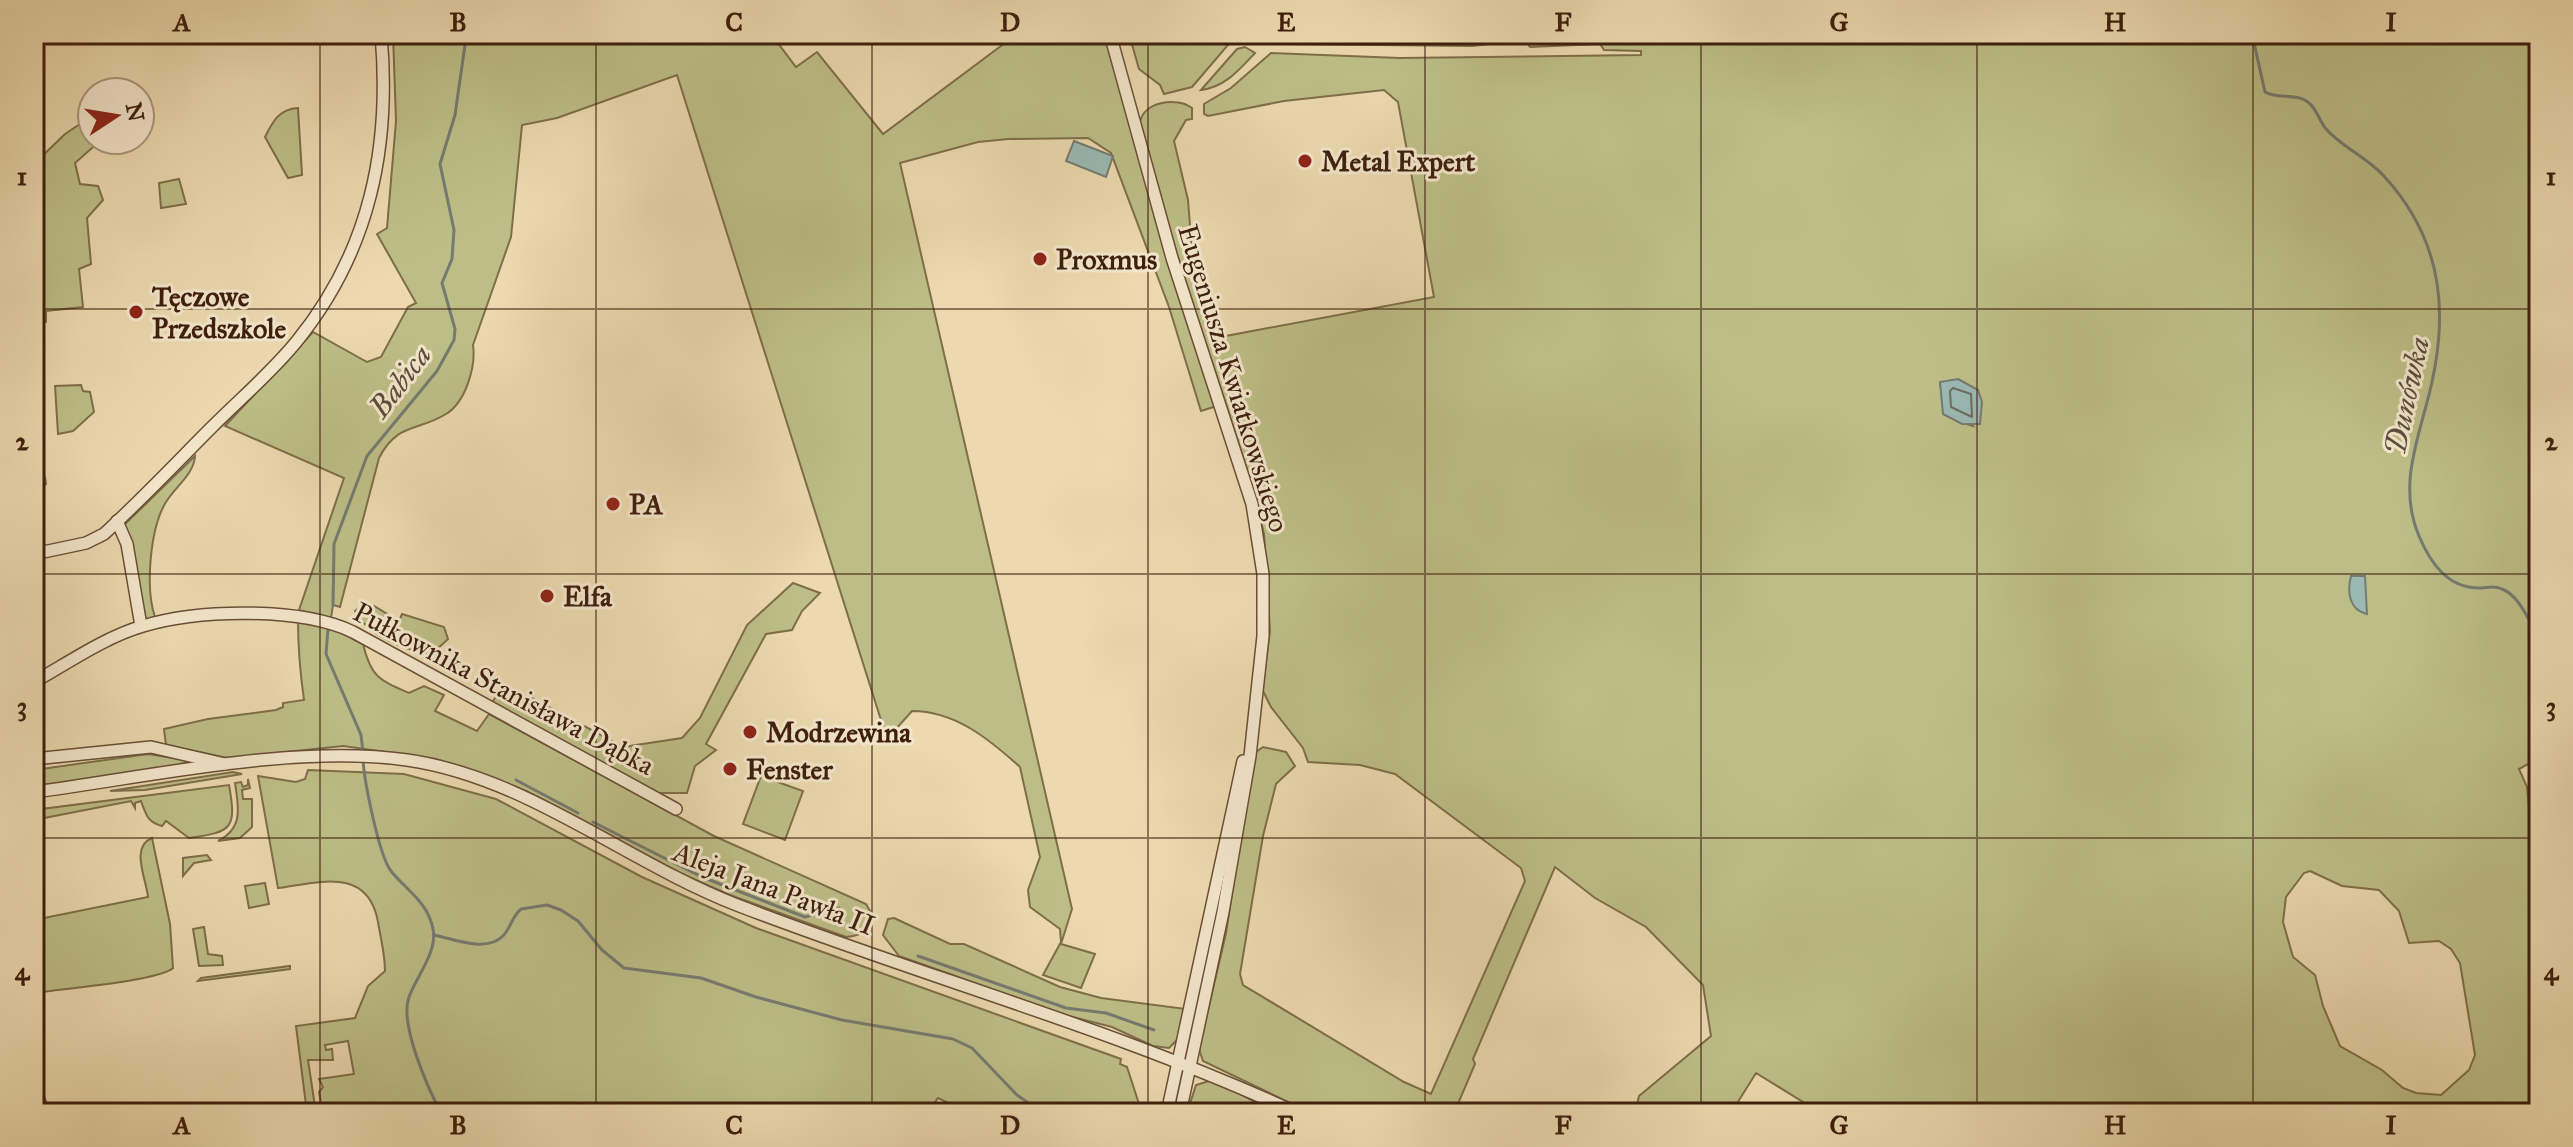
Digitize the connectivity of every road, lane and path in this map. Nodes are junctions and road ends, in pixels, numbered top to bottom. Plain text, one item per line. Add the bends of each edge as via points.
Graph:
1 (381, 34) edge
2 (1110, 34) edge
3 (117, 521) junction
4 (34, 554) edge
5 (141, 626) junction
6 (34, 682) edge
7 (1251, 742) junction
8 (34, 759) edge
9 (229, 765) junction
10 (34, 792) edge
11 (676, 809) dead end
12 (1177, 1061) junction
13 (1191, 1066) junction
14 (34, 1087) edge
15 (44, 1113) edge
16 (1167, 1113) edge
17 (1180, 1113) edge
18 (1297, 1113) edge

1 - 3 street via 382,146 370,206 354,249 297,342
2 - 7 street, Eugeniusza Kwiatkowskiego via 1172,258 1256,521 1265,612
3 - 4 street via 95,540
3 - 5 street via 127,544
5 - 6 street, Pułkownika Stanisława Dąbka
5 - 11 street, Pułkownika Stanisława Dąbka via 244,614 320,618
7 - 12 street, Eugeniusza Kwiatkowskiego via 1220,852
7 - 13 street, Eugeniusza Kwiatkowskiego
8 - 9 street, Aleja Jana Pawła II via 151,747
9 - 10 street, Aleja Jana Pawła II
9 - 12 street, Aleja Jana Pawła II via 345,756 409,760 462,773 517,794 657,869 738,905
12 - 13 street, Aleja Jana Pawła II
12 - 16 street, Eugeniusza Kwiatkowskiego
13 - 17 street, Eugeniusza Kwiatkowskiego
13 - 18 street, Aleja Jana Pawła II
14 - 15 street

